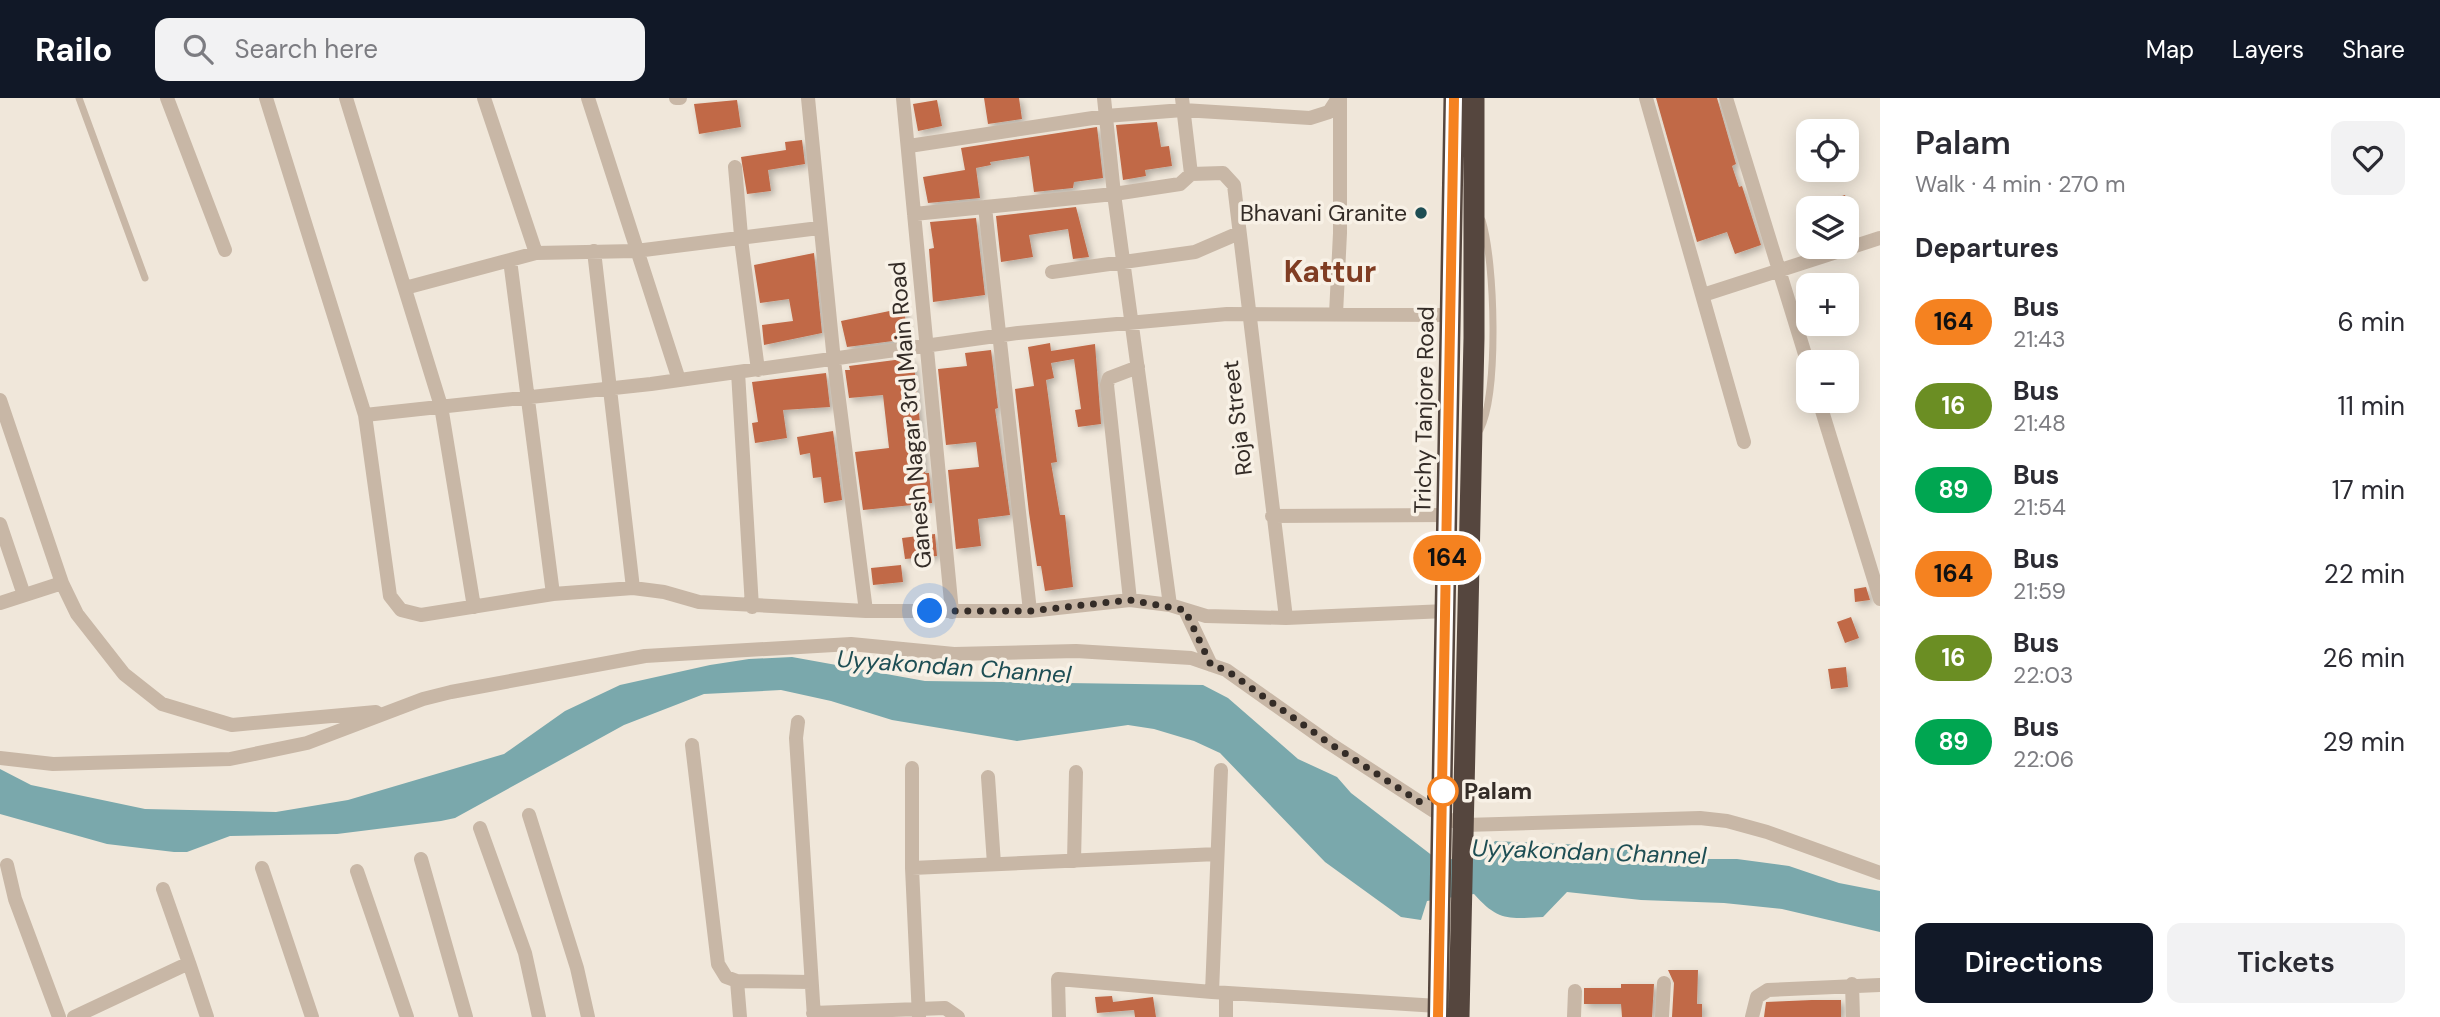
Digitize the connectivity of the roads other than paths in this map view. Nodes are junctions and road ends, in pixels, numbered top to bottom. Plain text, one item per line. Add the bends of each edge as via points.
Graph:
1 (79, 98) edge
2 (167, 98) edge
3 (266, 98) edge
4 (346, 98) edge
5 (484, 98) edge
6 (588, 98) edge
7 (808, 98) edge
8 (903, 98) edge
9 (1104, 98) edge
10 (1339, 98) edge
11 (1454, 98) edge
12 (1474, 98) edge
13 (1647, 98) edge
14 (1726, 98) edge
15 (1182, 104) edge
16 (1106, 116) junction
17 (909, 146) junction
18 (735, 167) dead end
19 (1191, 174) junction
20 (1114, 194) junction
21 (985, 207) junction
22 (915, 214) junction
23 (819, 228) junction
24 (1239, 233) junction
25 (741, 237) junction
26 (1880, 237) edge
27 (225, 250) dead end
28 (594, 251) junction
29 (636, 251) junction
30 (536, 253) junction
31 (510, 260) junction
32 (1124, 264) junction
33 (1779, 271) junction
34 (1052, 272) dead end
35 (145, 278) dead end
36 (405, 288) junction
37 (1703, 295) junction
38 (1248, 314) junction
39 (1336, 314) junction
40 (1452, 315) junction
41 (1132, 323) junction
42 (999, 336) junction
43 (925, 347) junction
44 (1804, 350) edge
45 (834, 361) junction
46 (1138, 367) junction
47 (758, 370) junction
48 (738, 372) junction
49 (679, 380) junction
50 (607, 389) junction
51 (527, 396) junction
52 (0, 400) edge
53 (441, 407) junction
54 (1823, 413) edge
55 (365, 415) junction
56 (1744, 442) dead end
57 (1448, 515) junction
58 (1272, 516) junction
59 (0, 524) edge
60 (1873, 549) edge
61 (62, 583) junction
62 (633, 588) junction
63 (553, 594) junction
64 (24, 595) junction
65 (1880, 599) edge
66 (1129, 600) junction
67 (0, 603) edge
68 (1170, 606) junction
69 (474, 607) junction
70 (752, 607) junction
71 (1185, 610) junction
72 (866, 611) junction
73 (1030, 611) junction
74 (1446, 611) junction
75 (952, 612) junction
76 (1286, 618) junction
77 (1211, 665) junction
78 (394, 711) junction
79 (799, 722) dead end
80 (692, 745) dead end
81 (0, 758) edge
82 (912, 768) dead end
83 (1221, 770) dead end
84 (1076, 772) dead end
85 (988, 777) dead end
86 (529, 815) dead end
87 (1443, 817) junction
88 (1464, 825) junction
89 (480, 828) dead end
90 (1453, 852) junction
91 (1217, 854) junction
92 (421, 859) dead end
93 (1074, 861) junction
94 (994, 864) junction
95 (7, 865) dead end
96 (262, 868) dead end
97 (912, 868) junction
98 (357, 871) dead end
99 (1880, 873) edge
100 (163, 889) dead end
101 (189, 963) junction
102 (737, 981) junction
103 (811, 982) junction
104 (1664, 983) dead end
105 (1852, 984) junction
106 (1880, 985) edge
107 (1219, 992) junction
108 (1575, 992) dead end
109 (1438, 1012) edge
110 (887, 1013) edge
111 (918, 1013) edge
112 (852, 1014) edge
113 (814, 1015) edge
114 (59, 1017) edge
115 (74, 1017) edge
116 (207, 1017) edge
117 (312, 1017) edge
118 (407, 1017) edge
119 (466, 1017) edge
120 (539, 1017) edge
121 (589, 1017) edge
122 (740, 1017) edge
123 (958, 1017) edge
124 (1059, 1017) edge
125 (1226, 1017) edge
126 (1459, 1017) edge
127 (1574, 1017) edge
128 (1662, 1017) edge
129 (1752, 1017) edge
130 (1853, 1017) edge

1 - 35 lane
2 - 27 street
3 - 55 street
4 - 36 street
5 - 30 street
6 - 29 street
7 - 23 street
8 - 17 street, Ganesh Nagar 3rd Main Road
9 - 16 street
10 - 15 street via 1329,112 1310,118
10 - 39 street
11 - 40 highway, Trichy Tanjore Road
12 - 88 highway, Trichy Tanjore Road
13 - 37 street
14 - 33 street
15 - 16 street
15 - 19 street
16 - 17 street
16 - 20 street
17 - 22 street, Ganesh Nagar 3rd Main Road
18 - 25 street
19 - 20 street via 1180,184
19 - 24 street, Roja Street via 1223,173 1234,184
20 - 21 street
20 - 32 street
21 - 22 street
21 - 42 street
22 - 43 street, Ganesh Nagar 3rd Main Road
23 - 25 street
23 - 45 street
24 - 32 street via 1195,252
24 - 38 street, Roja Street
25 - 29 street
25 - 47 street
26 - 33 street
28 - 29 street
28 - 30 street
28 - 50 street
29 - 49 street
30 - 31 street
31 - 36 street
31 - 51 street
32 - 34 street
32 - 41 street
33 - 37 street
33 - 44 street
36 - 53 street
37 - 56 street
38 - 39 street
38 - 41 street
38 - 58 street, Roja Street
39 - 40 street
40 - 57 highway, Trichy Tanjore Road
41 - 42 street
41 - 46 street
42 - 43 street
42 - 73 street
43 - 45 street
43 - 75 street, Ganesh Nagar 3rd Main Road
45 - 47 street
45 - 72 street
46 - 66 street via 1115,373 1107,385
46 - 68 street
47 - 48 street
48 - 49 street
48 - 70 street
49 - 50 street
50 - 51 street
50 - 62 street
51 - 53 street
51 - 63 street
52 - 61 street
53 - 55 street
53 - 69 street
54 - 60 street
55 - 69 street via 390,596 401,610 421,615
57 - 58 street
57 - 74 highway, Trichy Tanjore Road
58 - 76 street, Roja Street
59 - 64 street
60 - 65 street
61 - 64 street
61 - 78 street via 77,614 124,674 162,704 232,725
62 - 63 street
62 - 70 street
63 - 69 street
64 - 67 street
66 - 68 street
66 - 73 street
68 - 71 street
70 - 72 street
71 - 76 street via 1206,616
71 - 77 street
72 - 75 street
73 - 75 street
74 - 76 street
74 - 87 highway, Trichy Tanjore Road
77 - 78 street via 1191,658 1089,652 954,654 851,644 645,656 451,692
77 - 87 street via 1226,670
78 - 81 street via 307,743 230,758 53,764
79 - 103 street via 796,738
80 - 102 street via 718,964 726,977
82 - 97 street
83 - 91 street
84 - 93 street
85 - 94 street
86 - 121 street
87 - 88 street
87 - 90 highway, Trichy Tanjore Road
88 - 90 highway, Trichy Tanjore Road
88 - 99 street via 1727,821
89 - 120 street via 525,953
90 - 109 highway, Trichy Tanjore Road via 1440,913
90 - 126 highway, Trichy Tanjore Road via 1461,909
91 - 93 street
91 - 107 street
92 - 119 street
93 - 94 street
94 - 97 street
95 - 114 street
96 - 117 street
97 - 111 street
98 - 118 street
100 - 101 street
101 - 115 street
101 - 116 street
102 - 103 street
102 - 122 street
103 - 113 street
104 - 128 street
105 - 106 street
105 - 129 street via 1768,990 1758,997
105 - 130 street
107 - 109 street
107 - 124 street via 1058,979
107 - 125 street
108 - 127 street
110 - 111 street
110 - 112 street
111 - 123 street via 945,1008
112 - 113 street

